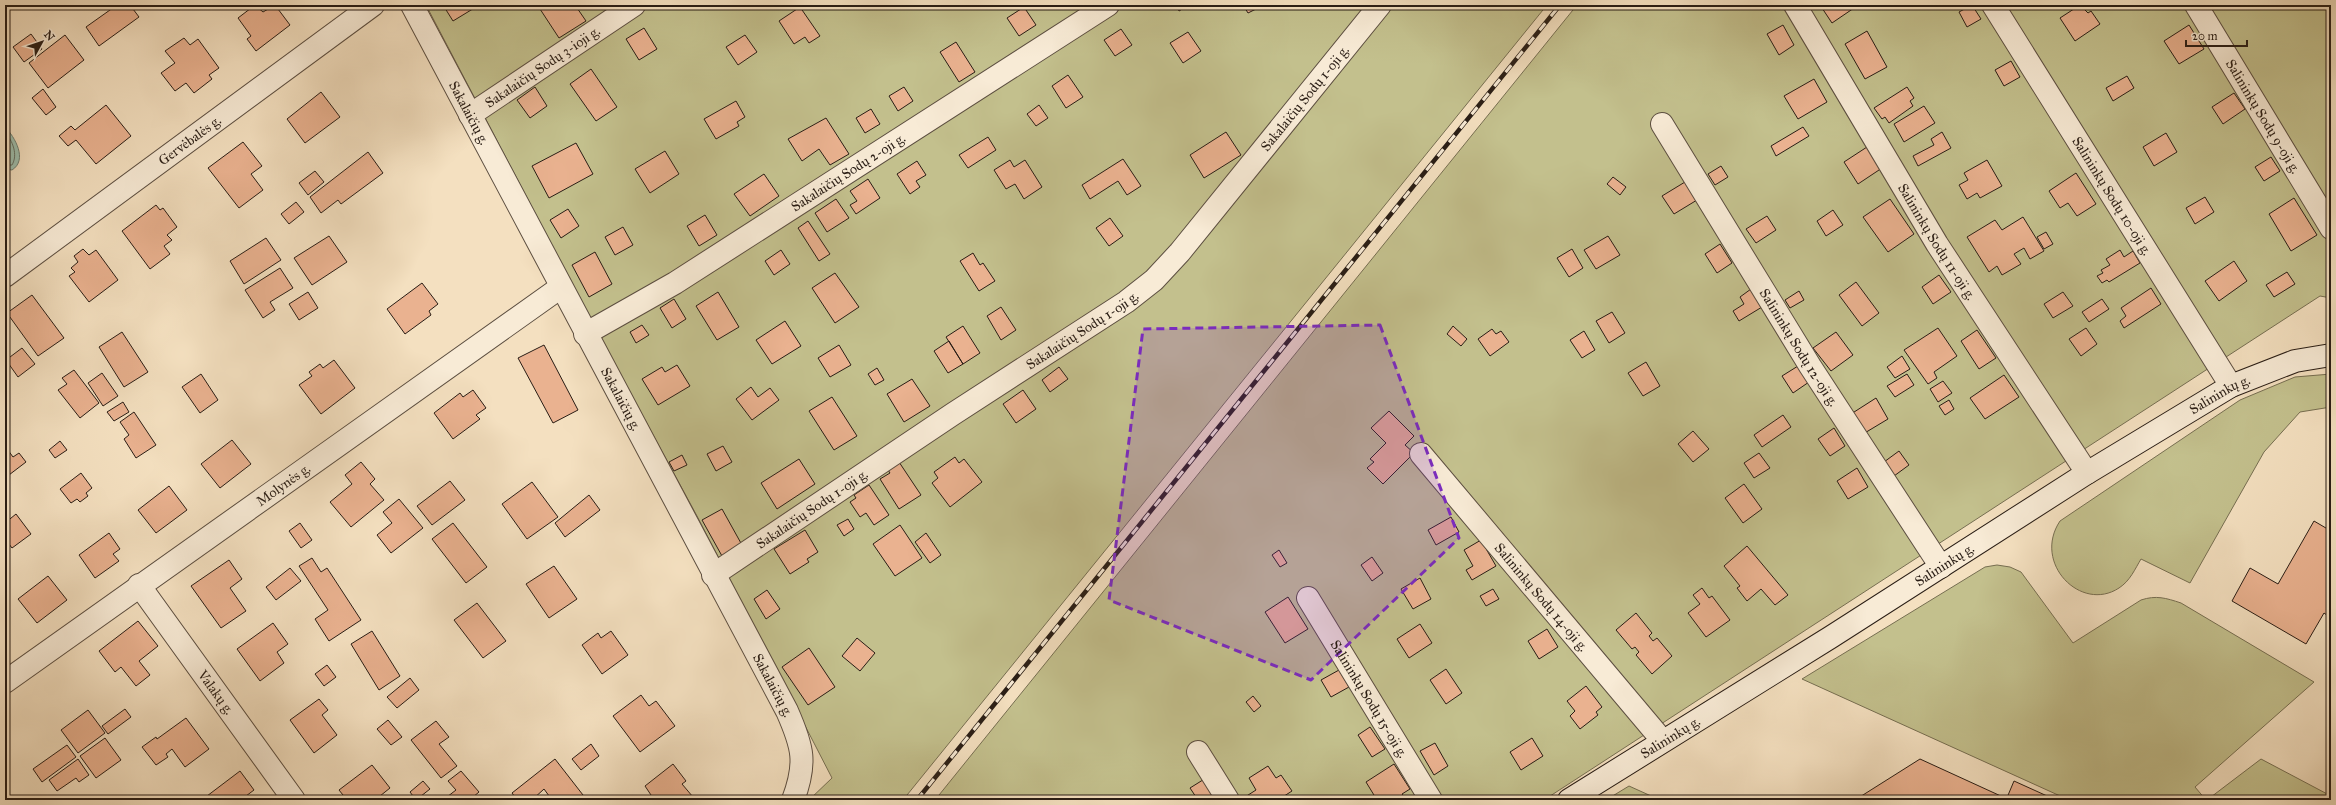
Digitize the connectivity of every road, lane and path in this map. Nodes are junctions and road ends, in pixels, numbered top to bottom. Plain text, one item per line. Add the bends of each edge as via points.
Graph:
1 (373, 5) edge
2 (412, 5) edge
3 (634, 5) edge
4 (1108, 5) edge
5 (1380, 5) edge
6 (1795, 5) edge
7 (1993, 5) edge
8 (2196, 5) edge
9 (470, 115) junction
10 (1662, 124) dead end
11 (2331, 228) edge
12 (5, 276) edge
13 (561, 286) junction
14 (585, 334) junction
15 (2331, 355) edge
16 (2231, 386) junction
17 (1421, 454) dead end
18 (2087, 473) junction
19 (1941, 567) junction
20 (713, 575) junction
21 (139, 585) junction
22 (1308, 598) dead end
23 (5, 682) edge
24 (1662, 740) junction
25 (1198, 752) dead end
26 (294, 800) edge
27 (793, 800) edge
28 (1228, 800) edge
29 (1431, 800) edge
30 (1569, 800) edge

1 - 12 street, Gervėbalės g.
2 - 9 street, Sakalaičių g.
3 - 9 street, Sakalaičių Sodų 3-ioji g.
4 - 14 street, Sakalaičių Sodų 2-oji g. via 675,283
5 - 20 street, Sakalaičių Sodų 1-oji g. via 1180,252 1154,280 1126,302 952,414
6 - 18 street, Salininkų Sodų 11-oji g. via 1937,244
7 - 16 street, Salininkų Sodų 10-oji g.
8 - 11 street, Salininkų Sodų 9-oji g.
9 - 13 street, Sakalaičių g.
10 - 19 street, Salininkų Sodų 12-oji g. via 1810,366
13 - 14 street, Sakalaičių g.
13 - 21 street, Molynės g.
14 - 20 street, Sakalaičių g.
15 - 16 street, Salininkų g. via 2295,361
16 - 18 street, Salininkų g.
17 - 24 street, Salininkų Sodų 14-oji g.
18 - 19 street, Salininkų g.
19 - 24 street, Salininkų g.
20 - 27 street, Sakalaičių g. via 796,732 803,760 802,773
21 - 23 street, Molynės g.
21 - 26 street, Valakų g.
22 - 29 street, Salininkų Sodų 15-oji g.
24 - 30 street, Salininkų g.
25 - 28 street

